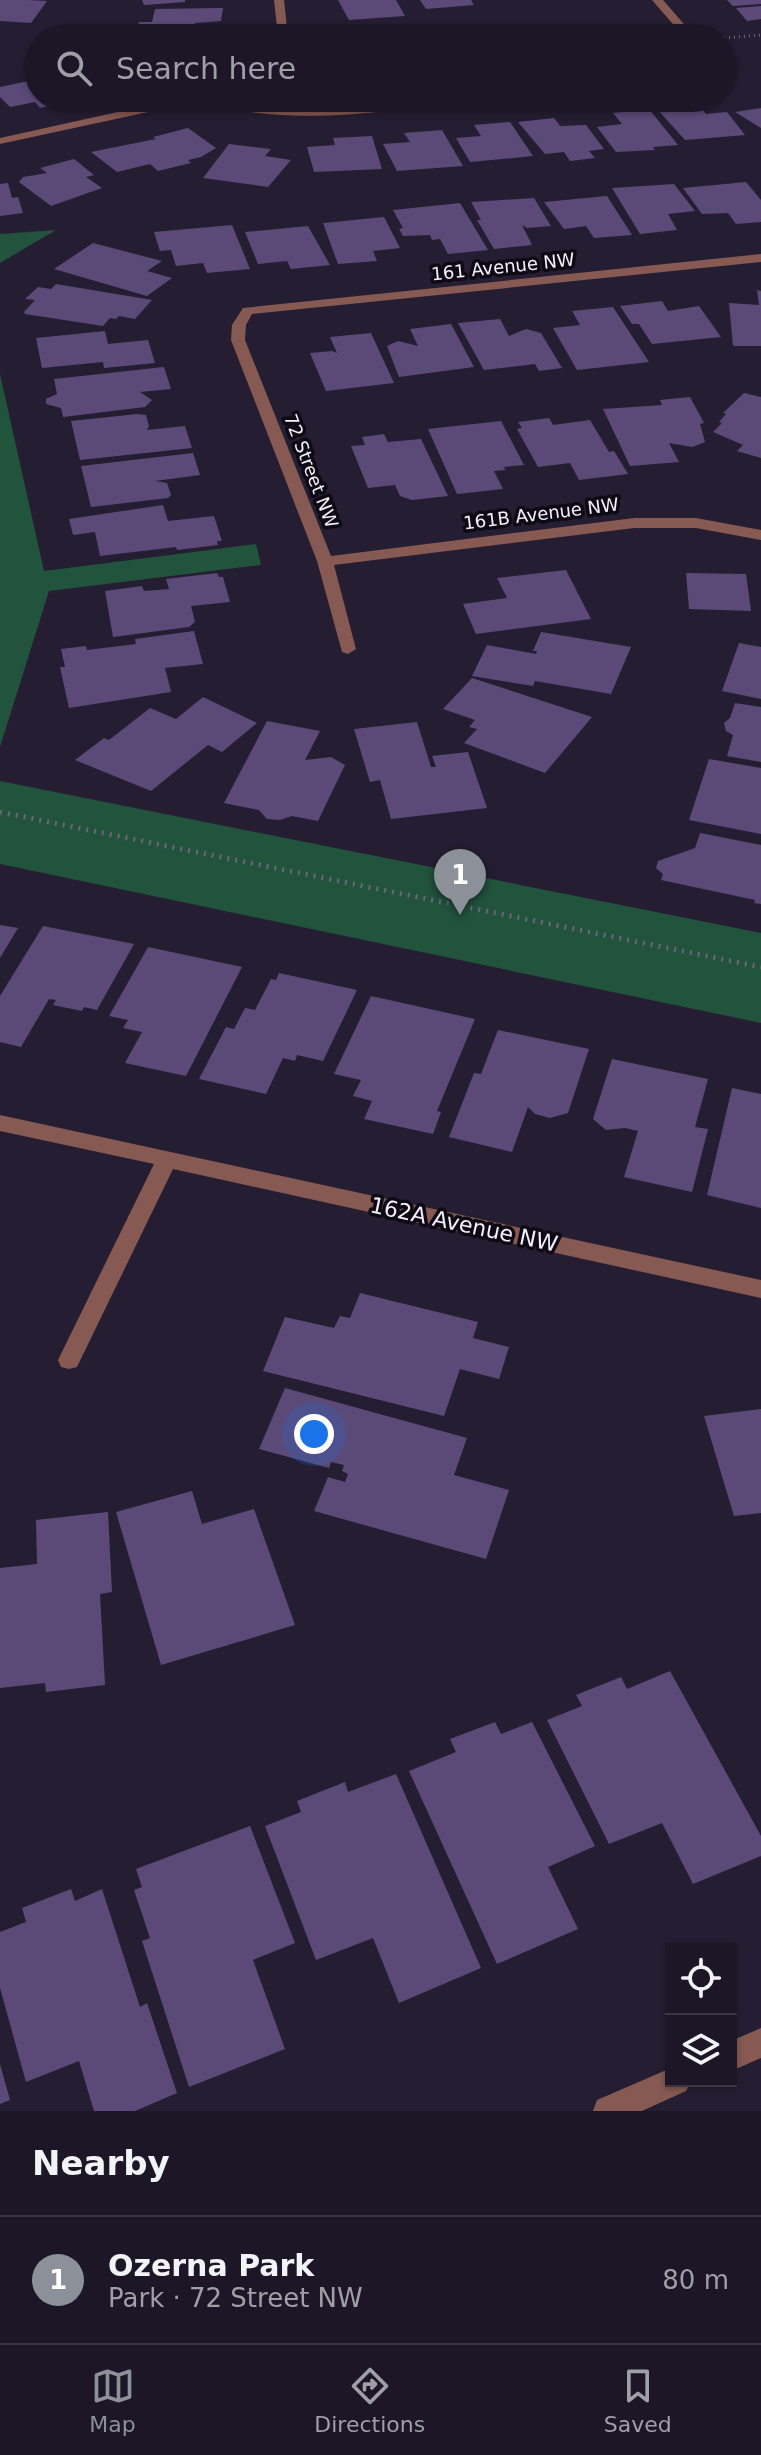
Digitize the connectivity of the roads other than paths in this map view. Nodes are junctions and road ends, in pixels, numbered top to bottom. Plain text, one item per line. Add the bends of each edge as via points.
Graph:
1 (279, 0) edge
2 (657, 0) edge
3 (282, 24) edge
4 (678, 24) edge
5 (134, 112) edge
6 (305, 112) edge
7 (335, 112) edge
8 (0, 141) edge
9 (761, 258) edge
10 (248, 311) joint
11 (761, 535) edge
12 (325, 561) junction
13 (348, 649) dead end
14 (0, 1123) edge
15 (167, 1160) junction
16 (761, 1289) edge
17 (69, 1360) dead end
18 (761, 2043) edge
19 (737, 2053) edge
20 (665, 2086) edge
21 (608, 2111) edge

1 - 3 street
2 - 4 street
5 - 8 street
6 - 7 street
9 - 10 street, 161 Avenue NW
10 - 12 street, 72 Street NW via 238,340
11 - 12 street, 161B Avenue NW via 696,523 634,523
12 - 13 street, 72 Street NW
14 - 15 street, 162A Avenue NW
15 - 16 street, 162A Avenue NW
15 - 17 street
18 - 19 street
20 - 21 street

